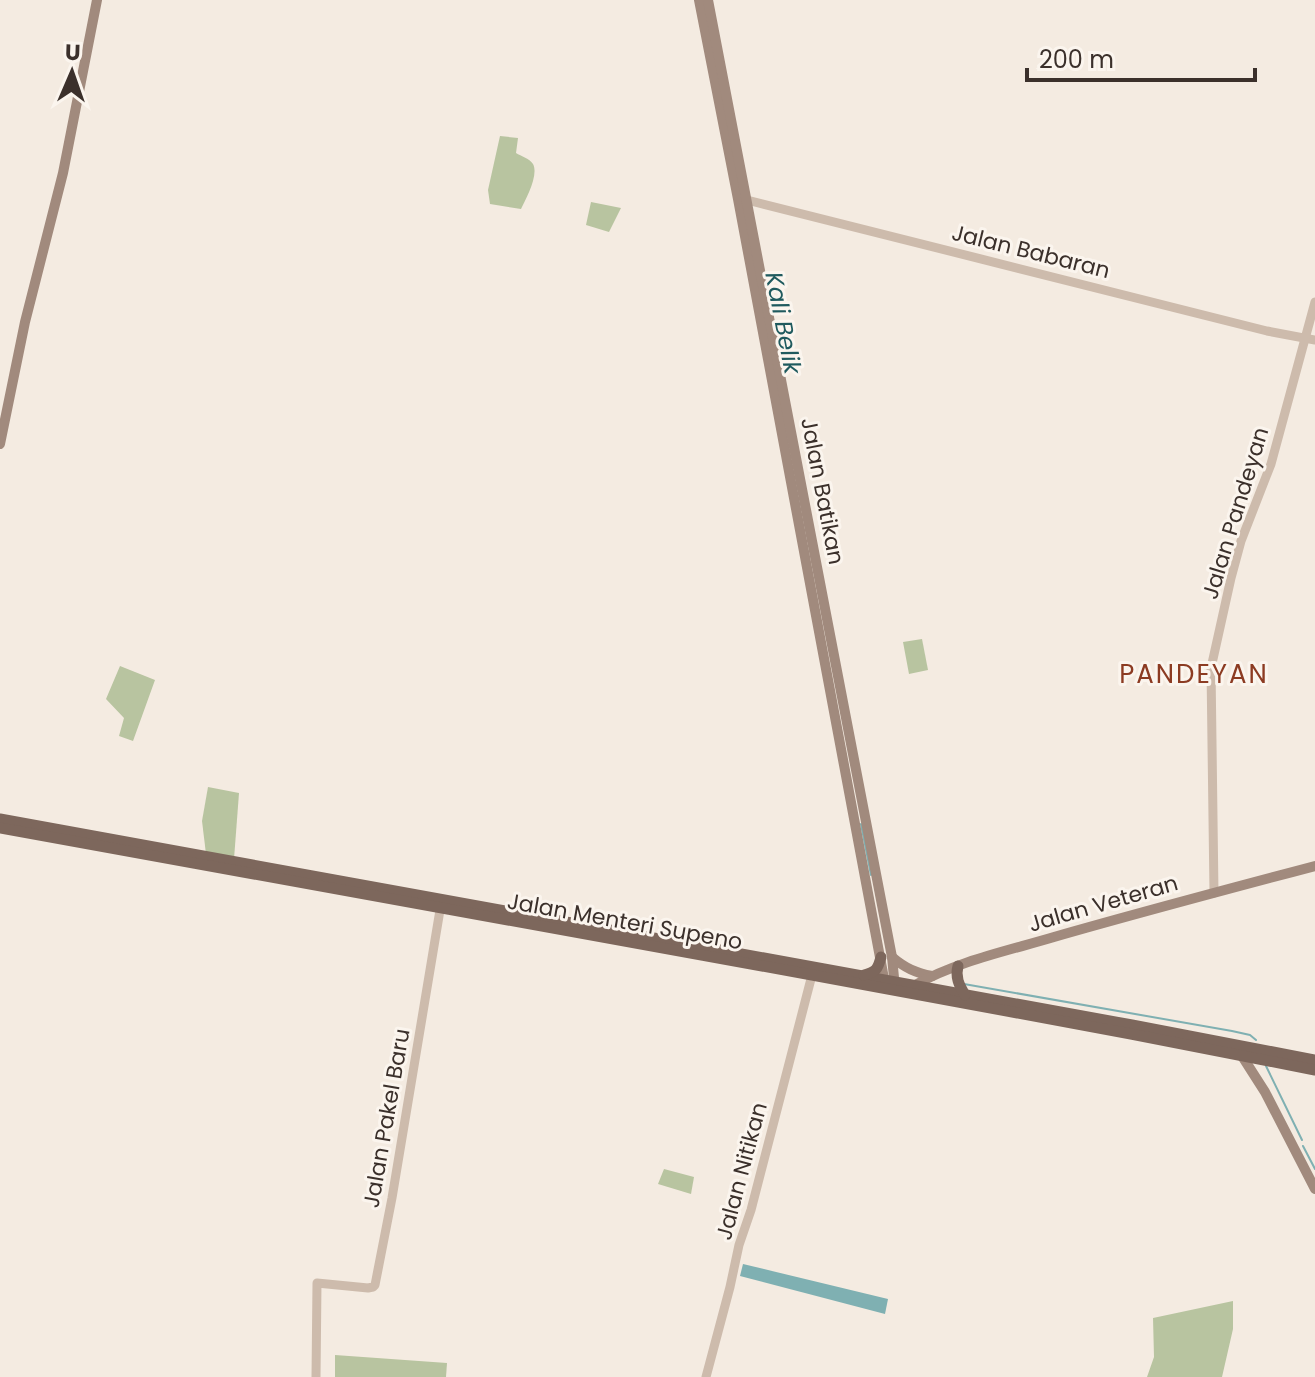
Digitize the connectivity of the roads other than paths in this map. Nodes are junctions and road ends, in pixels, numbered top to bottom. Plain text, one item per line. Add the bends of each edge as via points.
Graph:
1 (97, 0) edge
2 (699, 0) edge
3 (708, 0) edge
4 (723, 101) junction
5 (743, 200) junction
6 (1315, 302) edge
7 (1310, 339) edge
8 (0, 444) edge
9 (0, 819) edge
10 (0, 828) edge
11 (1315, 866) edge
12 (1214, 893) junction
13 (442, 903) junction
14 (886, 957) junction
15 (958, 966) junction
16 (812, 975) junction
17 (863, 976) junction
18 (932, 976) junction
19 (890, 985) junction
20 (912, 989) junction
21 (965, 995) junction
22 (1132, 1029) junction
23 (1241, 1050) junction
24 (1315, 1060) edge
25 (1315, 1070) edge
26 (1315, 1189) edge
27 (316, 1377) edge
28 (706, 1377) edge

1 - 8 main road
2 - 4 main road, Jalan Batikan
3 - 4 main road, Jalan Batikan
4 - 5 main road, Jalan Batikan
5 - 7 street, Jalan Babaran
5 - 14 main road, Jalan Batikan
6 - 7 street, Jalan Pandeyan
7 - 12 street, Jalan Pandeyan via 1241,541 1211,668
9 - 13 main road, Jalan Menteri Supeno
10 - 13 main road, Jalan Menteri Supeno
11 - 12 main road, Jalan Veteran
12 - 15 main road, Jalan Veteran
13 - 16 main road, Jalan Menteri Supeno
13 - 17 main road, Jalan Menteri Supeno
13 - 27 street, Jalan Pakel Baru via 375,1285 317,1283
14 - 17 main road via 874,973
14 - 18 main road
14 - 19 main road, Jalan Batikan
15 - 18 main road, Jalan Veteran
15 - 21 main road via 956,977
16 - 19 main road, Jalan Menteri Supeno
16 - 28 street, Jalan Nitikan
17 - 19 main road, Jalan Menteri Supeno
18 - 20 main road, Jalan Veteran
19 - 20 main road, Jalan Menteri Supeno
20 - 21 main road, Jalan Menteri Supeno
20 - 22 main road, Jalan Menteri Supeno
21 - 22 main road, Jalan Menteri Supeno
22 - 23 main road, Jalan Menteri Supeno
23 - 24 main road
23 - 25 main road
23 - 26 main road

